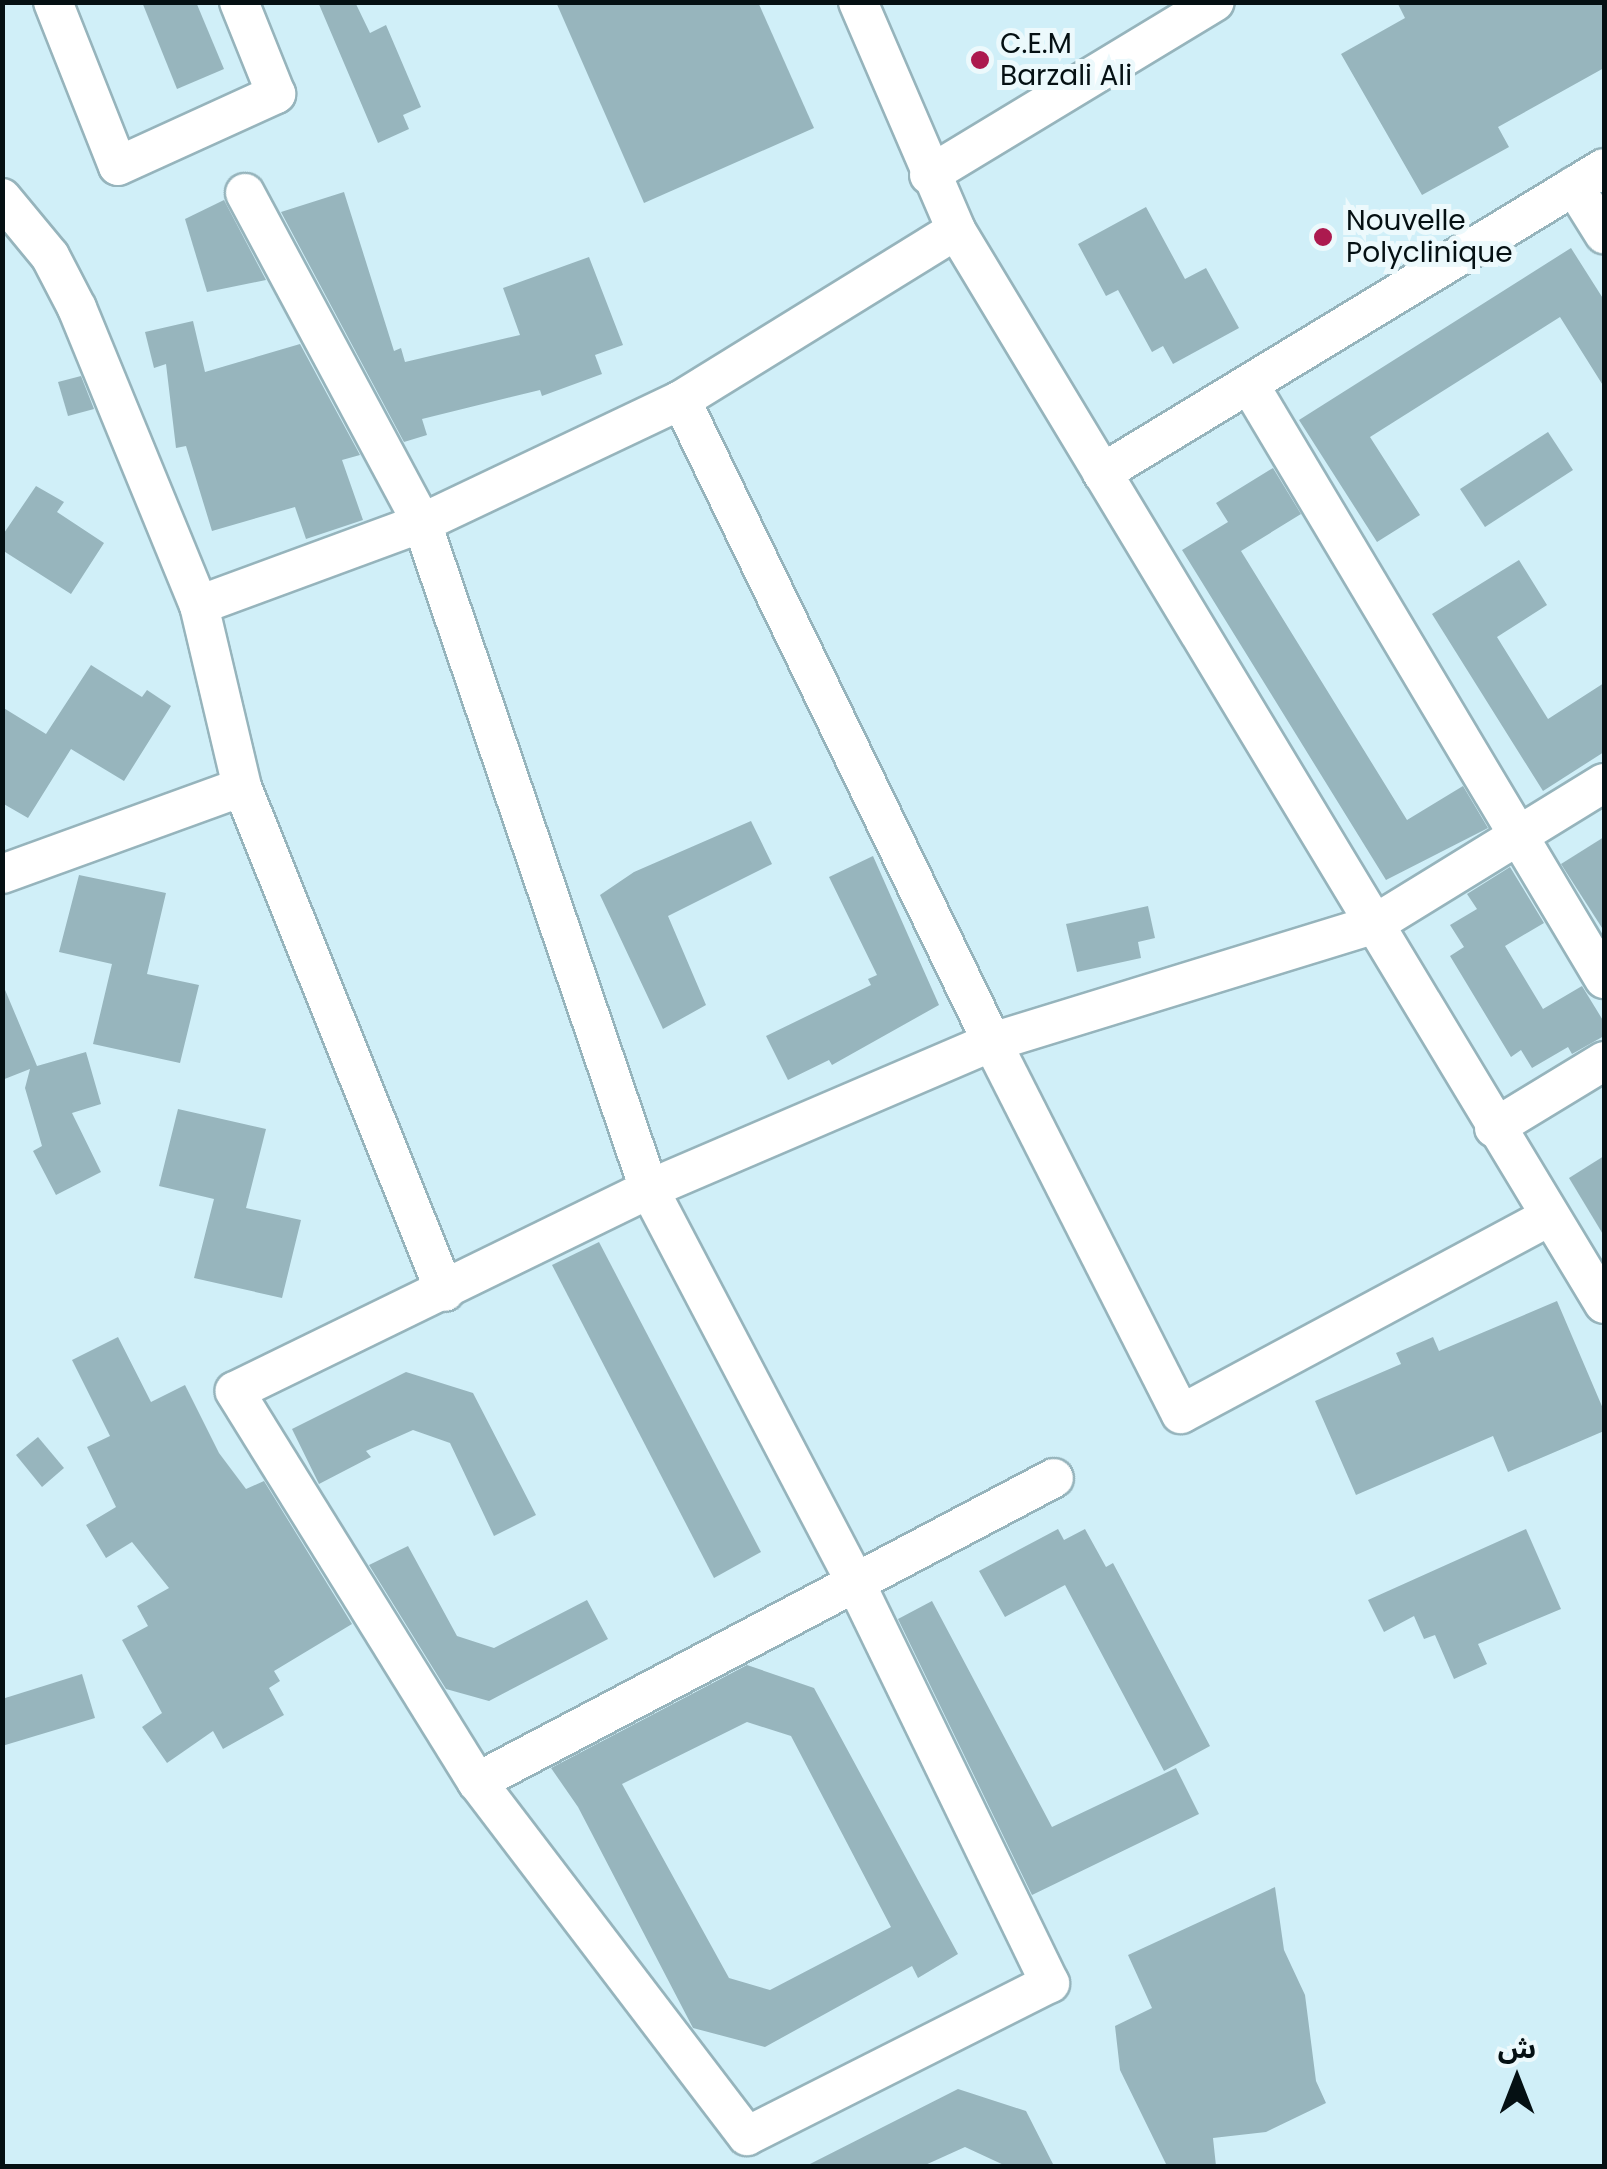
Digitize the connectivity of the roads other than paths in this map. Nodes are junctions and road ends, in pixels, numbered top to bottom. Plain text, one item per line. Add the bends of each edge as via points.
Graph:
1 (52, 2) edge
2 (239, 2) edge
3 (858, 2) edge
4 (1215, 2) edge
5 (928, 175) junction
6 (1589, 177) edge
7 (245, 193) dead end
8 (2, 198) edge
9 (956, 230) junction
10 (1604, 234) edge
11 (1249, 384) junction
12 (681, 400) junction
13 (1102, 474) junction
14 (422, 523) junction
15 (200, 605) junction
16 (1604, 784) edge
17 (242, 787) junction
18 (1516, 837) junction
19 (2, 874) edge
20 (1373, 925) junction
21 (1604, 979) edge
22 (992, 1042) junction
23 (1604, 1061) edge
24 (1494, 1128) junction
25 (649, 1189) junction
26 (1547, 1218) junction
27 (446, 1292) junction
28 (1604, 1304) edge
29 (1054, 1478) dead end
30 (856, 1584) junction
31 (477, 1782) junction

1 - 2 street via 118,166 276,94
3 - 5 street
4 - 5 street
5 - 9 street
6 - 10 street
6 - 11 street
7 - 14 street
8 - 15 street via 50,256 76,308
9 - 12 street
9 - 13 street
11 - 13 street
11 - 18 street
12 - 14 street
12 - 22 street
13 - 20 street
14 - 15 street
14 - 25 street
15 - 17 street
16 - 18 street
17 - 19 street
17 - 27 street
18 - 20 street
18 - 21 street
20 - 22 street
20 - 24 street
22 - 25 street
22 - 26 street via 1180,1414
23 - 24 street
24 - 26 street
25 - 27 street
25 - 30 street
26 - 28 street
27 - 31 street via 235,1391
29 - 30 street
30 - 31 street
30 - 31 street via 1050,1983 747,2136

